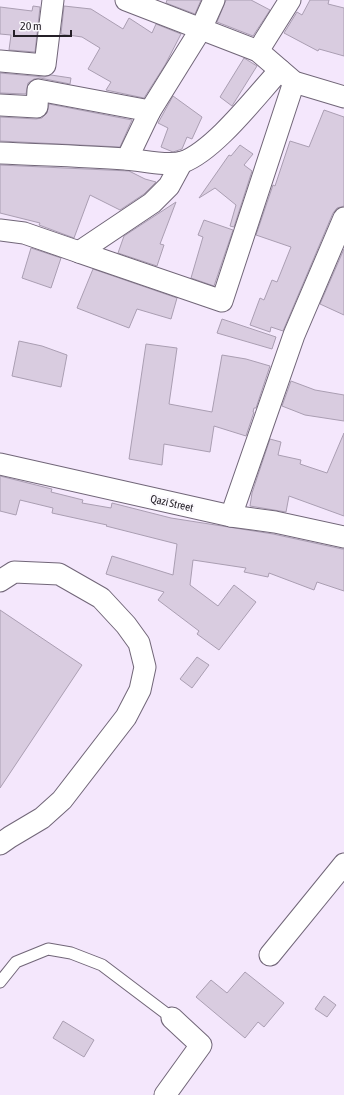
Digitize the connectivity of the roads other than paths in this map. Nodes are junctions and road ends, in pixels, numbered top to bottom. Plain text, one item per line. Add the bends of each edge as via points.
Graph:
1 (53, 0) edge
2 (126, 0) edge
3 (214, 0) edge
4 (290, 0) edge
5 (201, 29) junction
6 (258, 51) junction
7 (0, 61) edge
8 (287, 76) junction
9 (344, 97) edge
10 (0, 105) edge
11 (150, 111) junction
12 (0, 153) edge
13 (127, 159) junction
14 (182, 162) junction
15 (344, 218) edge
16 (0, 230) edge
17 (80, 252) junction
18 (0, 464) edge
19 (231, 516) junction
20 (344, 537) edge
21 (0, 581) edge
22 (0, 844) edge
23 (344, 864) edge
24 (270, 955) dead end
25 (0, 982) edge
26 (172, 1018) joint
27 (165, 1095) edge

1 - 7 street via 45,65
2 - 5 street
3 - 5 street
4 - 6 street
5 - 6 street
5 - 11 street
6 - 8 street
8 - 9 street
8 - 14 street via 202,151
8 - 17 street via 222,301
10 - 11 street via 37,107 38,90
11 - 13 street
12 - 13 street
13 - 14 street via 158,164
14 - 17 street via 169,186 152,203
15 - 19 street via 294,335
16 - 17 street via 24,233
18 - 19 street, Qazi Street
19 - 20 street, Qazi Street via 275,522
21 - 22 street via 14,572 59,574 101,598 139,643 144,667 140,690 126,717 62,800 42,818
23 - 24 street
25 - 26 lane via 16,962 48,949 72,953 102,965
26 - 27 street via 201,1045

